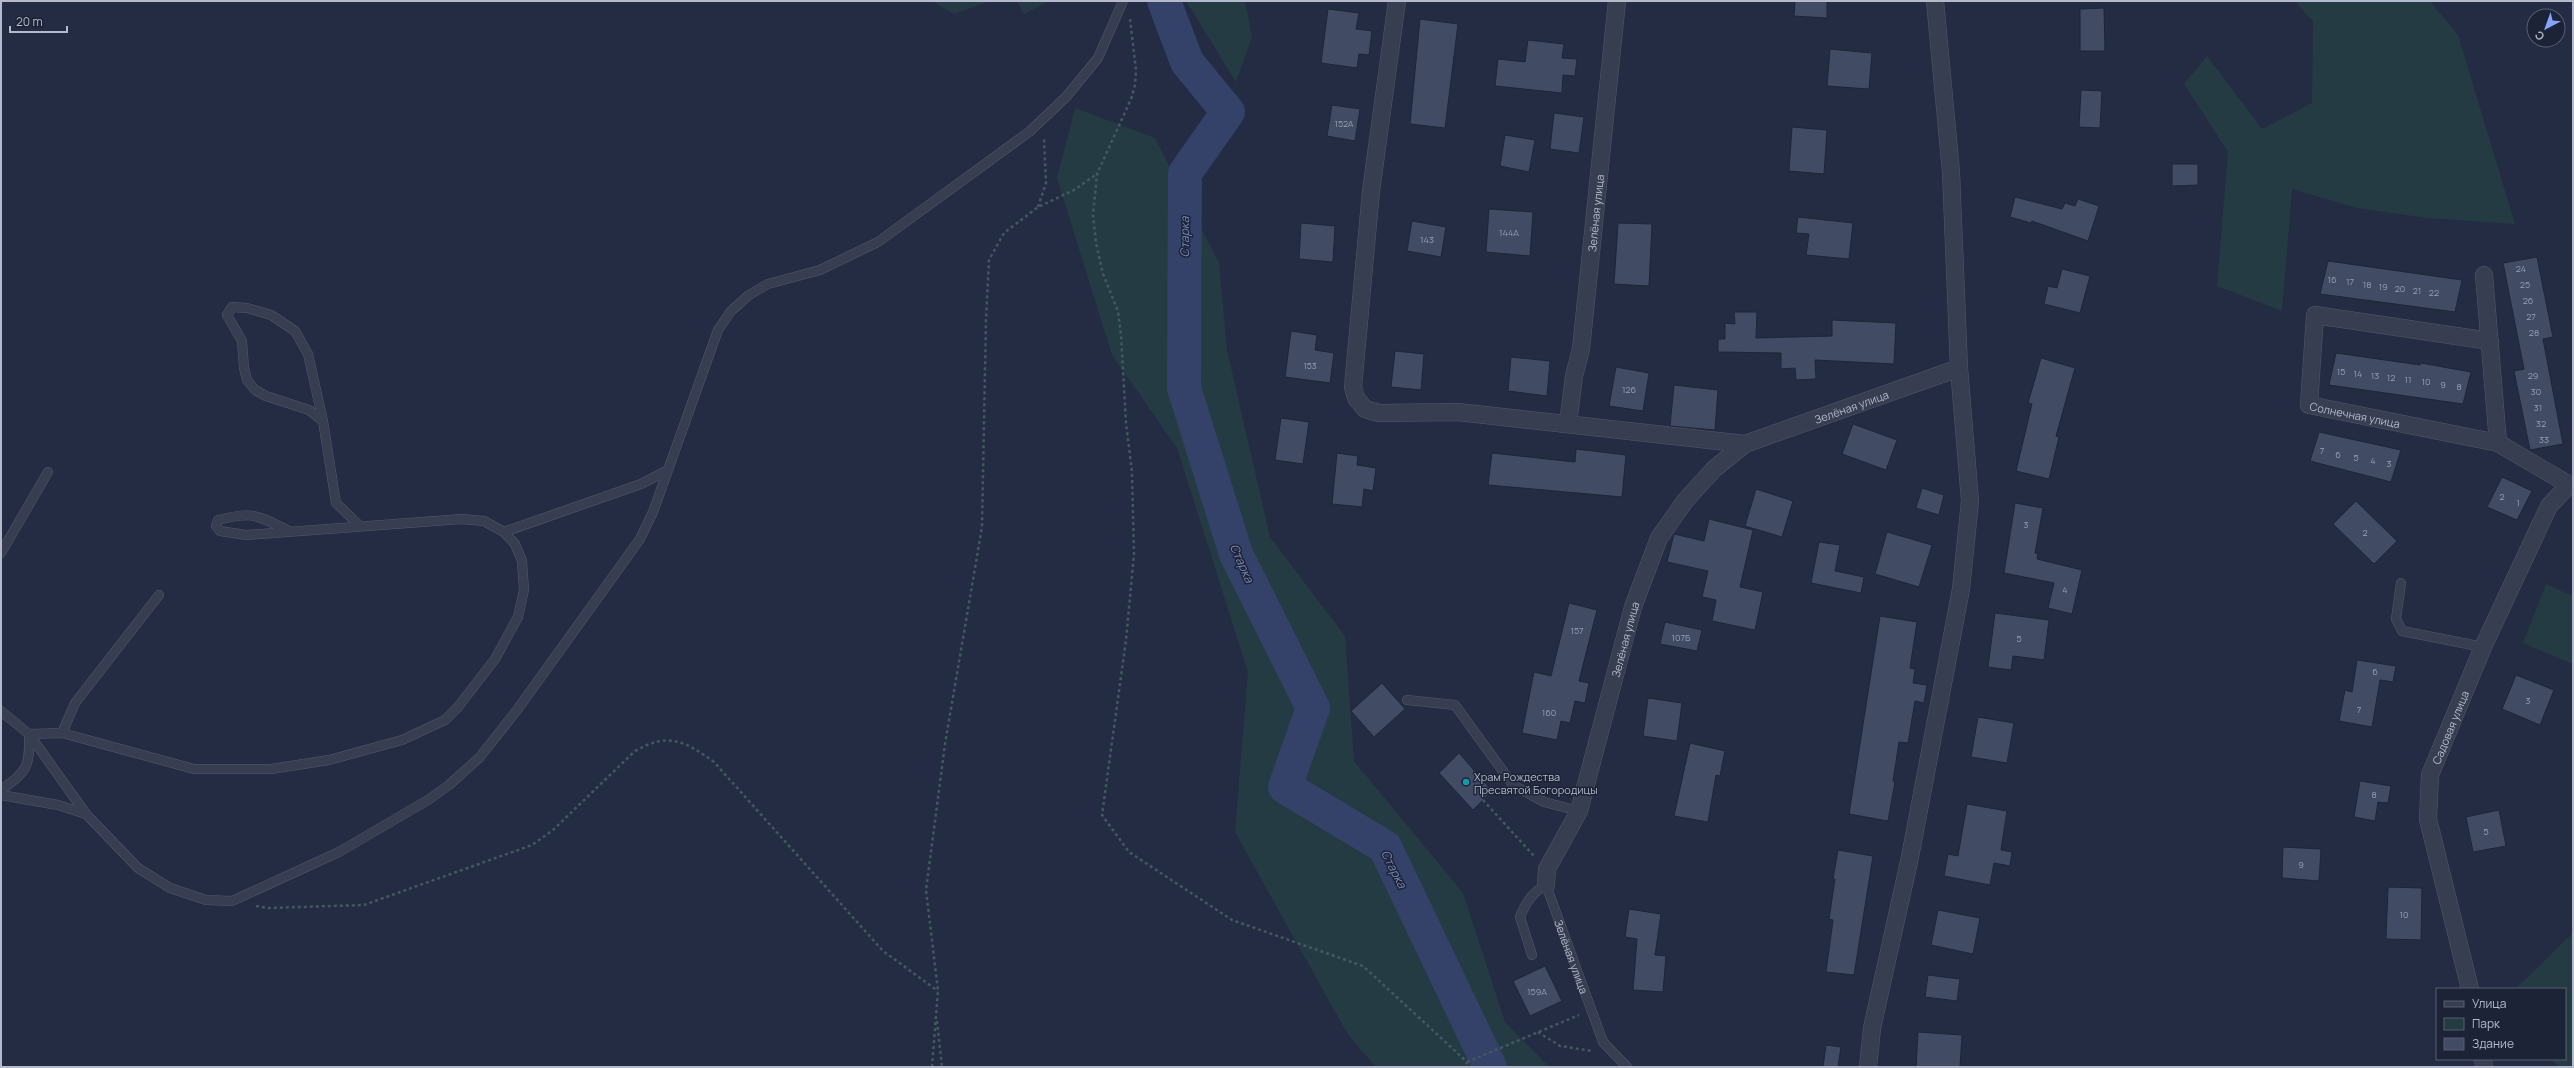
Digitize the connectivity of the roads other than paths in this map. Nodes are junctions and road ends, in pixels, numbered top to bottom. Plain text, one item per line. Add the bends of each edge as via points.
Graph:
1 (1123, 1) edge
2 (1397, 1) edge
3 (1617, 1) edge
4 (1935, 1) edge
5 (2484, 275) dead end
6 (2490, 341) junction
7 (1959, 368) junction
8 (323, 420) junction
9 (1568, 424) junction
10 (2498, 443) junction
11 (1745, 444) junction
12 (668, 470) junction
13 (48, 472) dead end
14 (2571, 486) edge
15 (360, 526) junction
16 (289, 531) junction
17 (504, 532) junction
18 (1, 553) edge
19 (2401, 583) dead end
20 (159, 595) dead end
21 (2483, 647) junction
22 (1407, 700) dead end
23 (1, 711) edge
24 (62, 733) junction
25 (29, 734) junction
26 (1, 790) edge
27 (1, 795) edge
28 (1579, 811) junction
29 (86, 814) junction
30 (1546, 877) junction
31 (1532, 954) dead end
32 (2470, 988) edge
33 (1627, 1067) edge
34 (1868, 1067) edge

1 - 12 lane via 1098,58 1066,97 1029,132 878,242 820,270 768,284 749,295 731,311 718,330
2 - 9 street via 1371,191 1352,386 1356,398 1365,409 1379,414 1458,412
3 - 9 street, Зелёная улица via 1581,349 1574,376
4 - 7 street via 1951,172
5 - 6 street
6 - 10 street
6 - 10 street, Солнечная улица via 2315,315 2309,405
7 - 11 street, Зелёная улица
7 - 34 street via 1970,501 1961,589 1910,857 1872,1028
8 - 8 lane via 308,354 295,331 271,315 247,308 232,307 227,315 242,341 247,380 255,390 309,410
8 - 15 lane via 336,503
9 - 11 street
10 - 14 street, Солнечная улица
11 - 28 street, Зелёная улица via 1709,474 1685,500 1659,538 1633,607
12 - 17 lane via 641,484
12 - 29 lane via 640,539 517,710 479,758 428,800 339,852 232,901 206,900 170,888 138,868
13 - 18 lane
14 - 21 street, Садовая улица via 2549,506
15 - 16 lane
15 - 17 lane via 462,518 484,522
16 - 16 lane via 246,535 220,531 216,526 218,520 243,514 256,514
17 - 24 lane via 515,544 522,561 524,590 518,617 495,659 458,707 445,720 402,740 328,760 271,768 194,769
19 - 21 lane via 2396,619 2402,631
20 - 24 lane via 75,703
21 - 32 street, Садовая улица via 2430,775 2428,819
22 - 28 lane via 1455,705 1513,785 1544,802
23 - 25 lane
24 - 25 lane
25 - 26 lane via 30,760 19,777
25 - 29 lane
27 - 29 lane via 58,805
28 - 30 street, Зелёная улица
30 - 31 lane via 1525,905 1520,917
30 - 33 lane, Зелёная улица via 1590,1011 1603,1042

